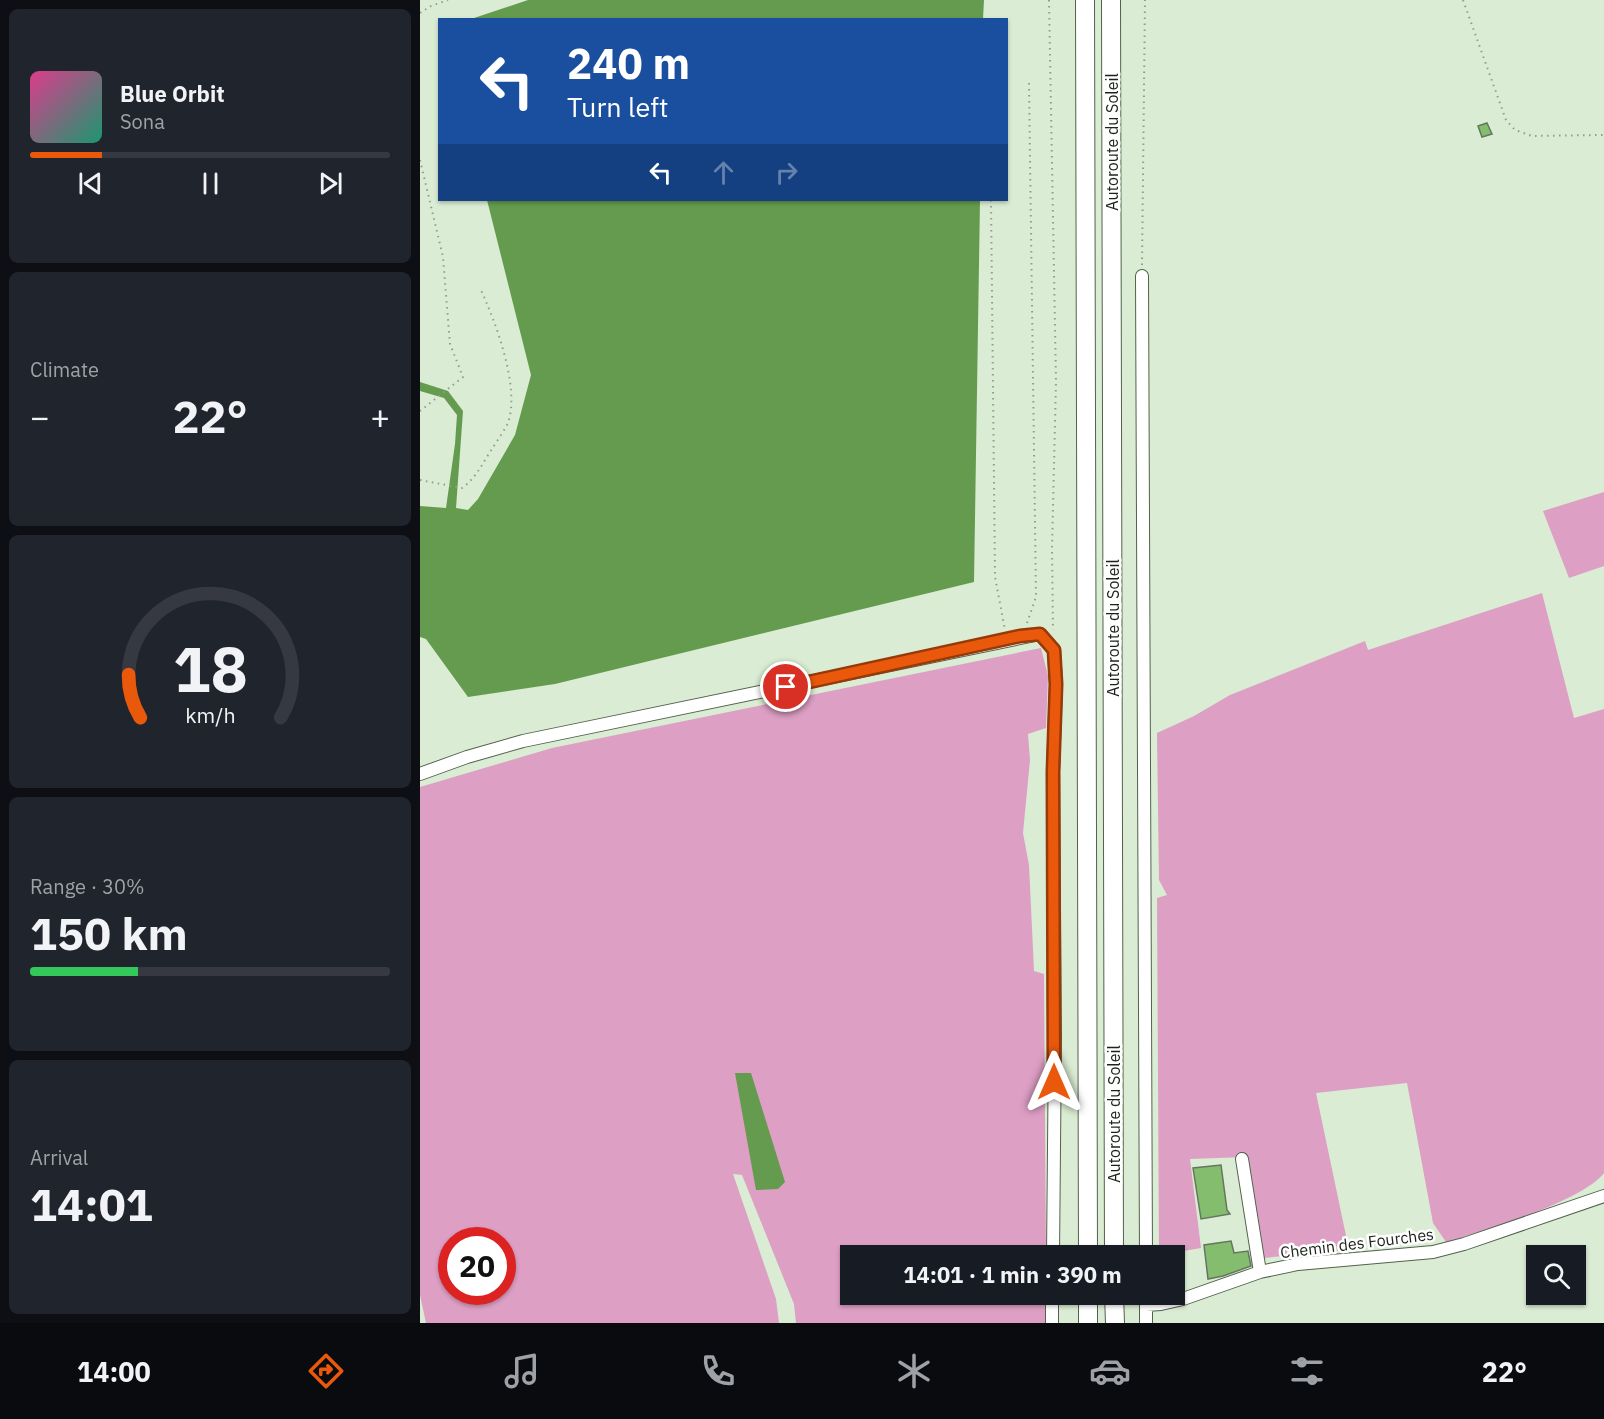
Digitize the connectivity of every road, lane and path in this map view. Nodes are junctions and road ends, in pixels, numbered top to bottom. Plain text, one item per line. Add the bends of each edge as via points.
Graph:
1 (448, 0) edge
2 (1049, 0) edge
3 (1085, 0) edge
4 (1111, 0) edge
5 (1145, 0) edge
6 (1463, 0) edge
7 (420, 14) edge
8 (1029, 83) dead end
9 (1604, 135) edge
10 (420, 160) edge
11 (991, 201) edge
12 (1142, 276) joint
13 (480, 288) dead end
14 (420, 411) edge
15 (420, 480) edge
16 (1020, 636) junction
17 (1007, 639) junction
18 (1054, 650) junction
19 (420, 774) edge
20 (1242, 1159) dead end
21 (1604, 1196) edge
22 (1053, 1245) edge
23 (1088, 1245) edge
24 (1114, 1245) edge
25 (1146, 1245) edge
26 (1260, 1272) junction
27 (1185, 1298) edge
28 (1052, 1305) edge
29 (1088, 1305) edge
30 (1114, 1305) edge
31 (1150, 1305) edge
32 (1052, 1323) edge
33 (1088, 1323) edge
34 (1114, 1323) edge
35 (1146, 1323) edge

1 - 7 path
2 - 18 path via 1056,381
3 - 23 highway, Autoroute du Soleil
4 - 24 highway, Autoroute du Soleil
5 - 12 path
6 - 9 path via 1506,120 1515,130 1532,136
8 - 16 path via 1036,597
10 - 14 path via 443,257 450,344 463,377
11 - 17 path via 995,577
12 - 25 street
13 - 15 path via 495,319 504,356 512,398 507,424 472,480 462,488
16 - 17 street
16 - 18 street via 1040,634
17 - 19 street via 523,741
18 - 22 street
20 - 26 street
21 - 26 street, Chemin des Fourches via 1433,1252 1298,1263
26 - 27 street, Chemin des Fourches
28 - 32 street
29 - 33 highway
30 - 34 highway
31 - 35 street

